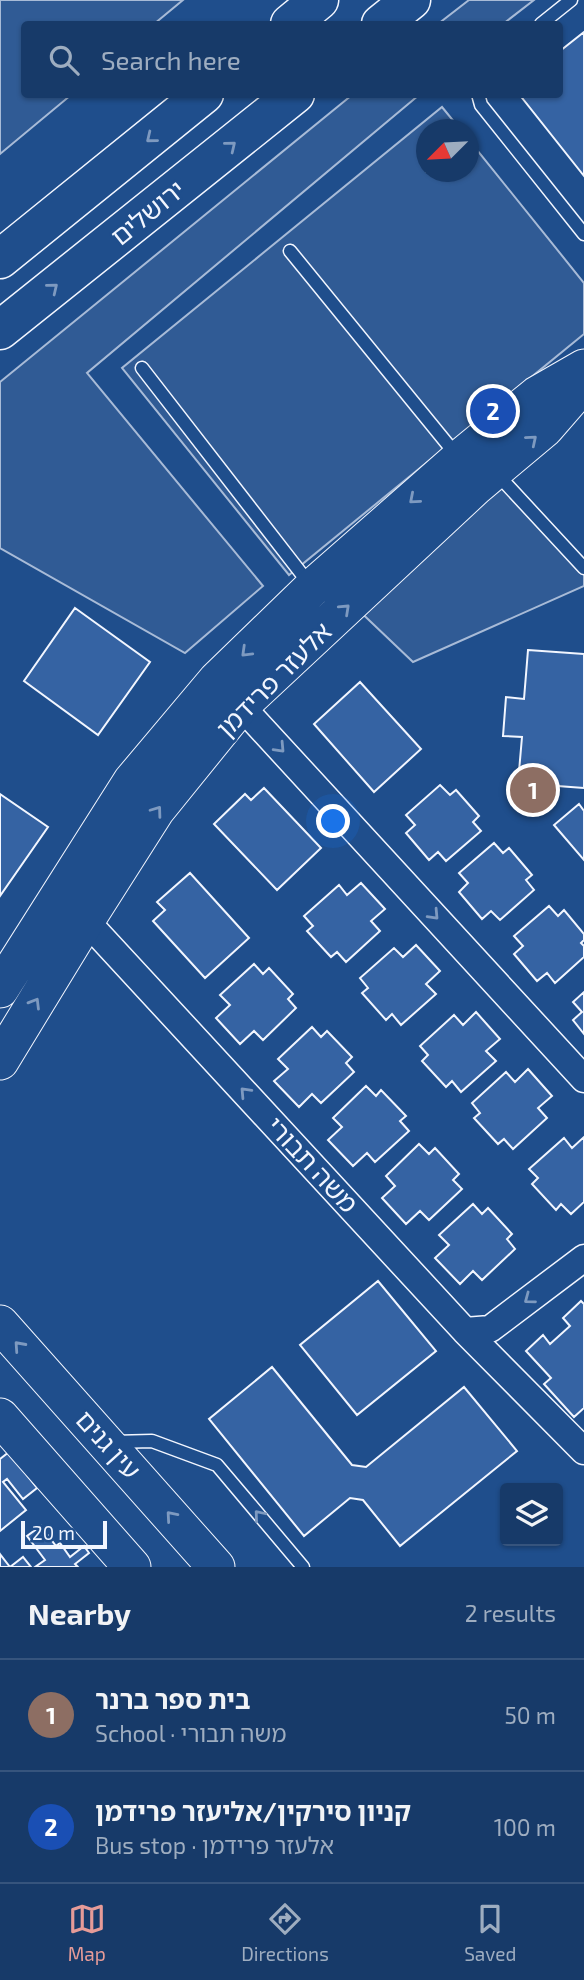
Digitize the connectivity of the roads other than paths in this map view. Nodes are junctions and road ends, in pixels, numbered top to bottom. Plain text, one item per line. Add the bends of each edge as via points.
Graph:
1 (319, 0) edge
2 (411, 0) edge
3 (571, 0) edge
4 (294, 21) edge
5 (385, 21) edge
6 (545, 21) edge
7 (199, 98) edge
8 (290, 98) edge
9 (479, 98) edge
10 (584, 234) edge
11 (290, 251) dead end
12 (0, 258) edge
13 (0, 330) edge
14 (142, 368) dead end
15 (584, 368) edge
16 (584, 383) edge
17 (459, 459) junction
18 (495, 471) junction
19 (584, 568) edge
20 (312, 588) junction
21 (229, 693) junction
22 (73, 908) junction
23 (0, 989) edge
24 (0, 1061) edge
25 (584, 1079) edge
26 (584, 1258) edge
27 (0, 1324) edge
28 (465, 1331) junction
29 (0, 1416) edge
30 (106, 1443) junction
31 (584, 1451) edge
32 (127, 1565) edge
33 (216, 1567) edge
34 (303, 1567) edge

1 - 4 highway
2 - 5 highway
3 - 6 lane
7 -> 12 highway
13 -> 8 highway, ירושלים
9 - 10 lane
11 - 17 lane
14 - 20 lane
15 - 17 street, אלעזר פרידמן via 537,395
18 -> 16 street, אלעזר פרידמן via 545,428
17 -> 20 street, אלעזר פרידמן
18 - 19 lane
21 -> 18 street, אלעזר פרידמן
20 -> 21 street, אלעזר פרידמן
21 - 22 street, אלעזר פרידמן via 132,781
21 -> 25 street
22 - 23 street, אלעזר פרידמן
24 -> 22 street, אלעזר פרידמן
28 -> 22 street, משה תבורי
26 -> 28 street via 490,1329
30 -> 27 street, עין גנים
28 - 31 street, משה תבורי
29 - 32 street
33 -> 30 street, עין גנים
34 -> 30 lane via 217,1465 152,1441

